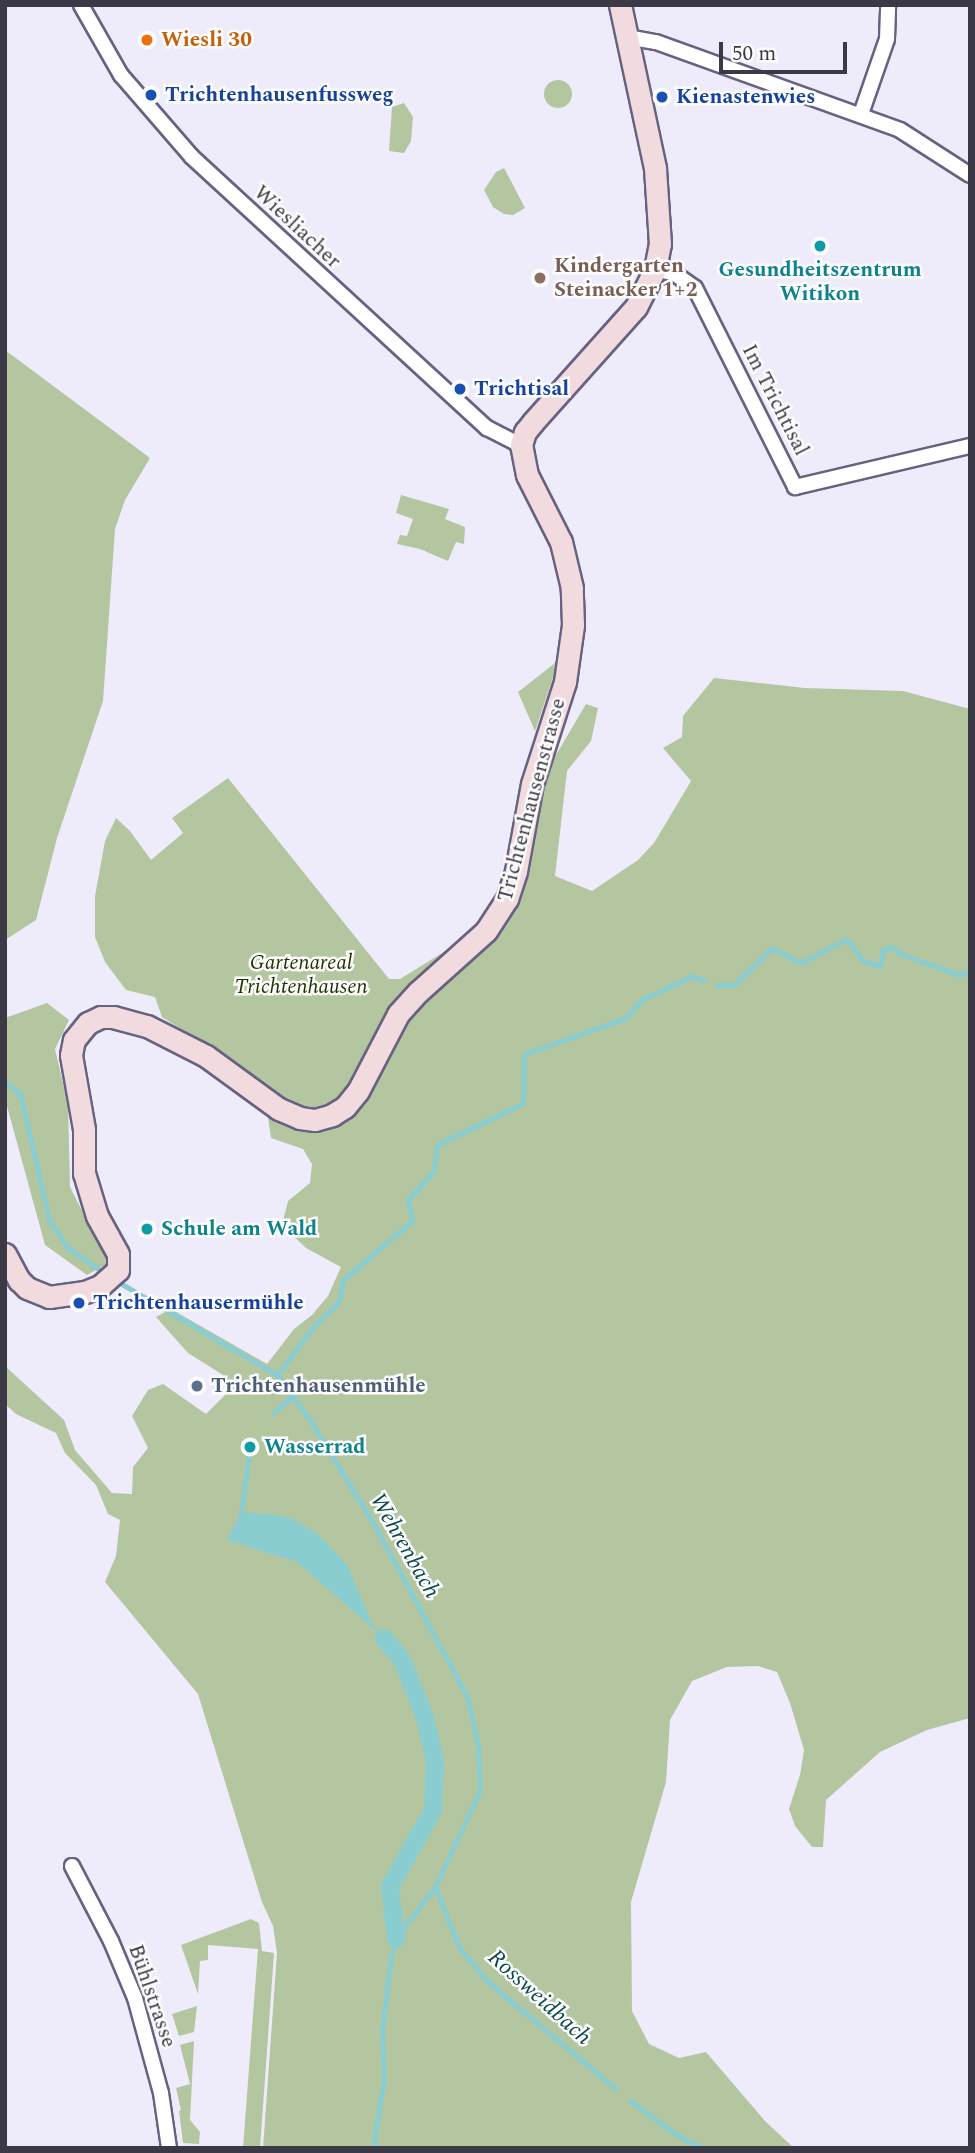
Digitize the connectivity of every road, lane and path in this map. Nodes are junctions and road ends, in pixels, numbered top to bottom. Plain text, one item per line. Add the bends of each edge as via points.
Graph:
1 (81, 5) edge
2 (620, 5) edge
3 (888, 5) edge
4 (627, 37) junction
5 (861, 114) junction
6 (970, 176) edge
7 (655, 269) junction
8 (521, 445) junction
9 (970, 446) edge
10 (5, 1254) edge
11 (72, 1866) dead end
12 (169, 2148) edge

1 - 8 street, Wiesliacher via 121,75 192,157 487,428
2 - 4 street
3 - 5 street via 887,39
4 - 5 street via 648,40
4 - 7 street via 658,198 660,244
5 - 6 street via 900,130
7 - 8 street via 636,307 524,432
7 - 9 street, Im Trichtisal via 675,274 695,288 795,487
8 - 10 street, Trichtenhausenstrasse via 527,475 561,542 572,588 573,625 565,682 532,783 516,871 503,906 474,944 398,1014 358,1091 332,1115 300,1118 279,1109 206,1056 125,1018 101,1017 79,1030 71,1055 84,1129 84,1173 97,1216 120,1265 107,1281 76,1295 58,1297 39,1294 19,1280
11 - 12 street, Bühlstrasse via 135,1998 161,2093

